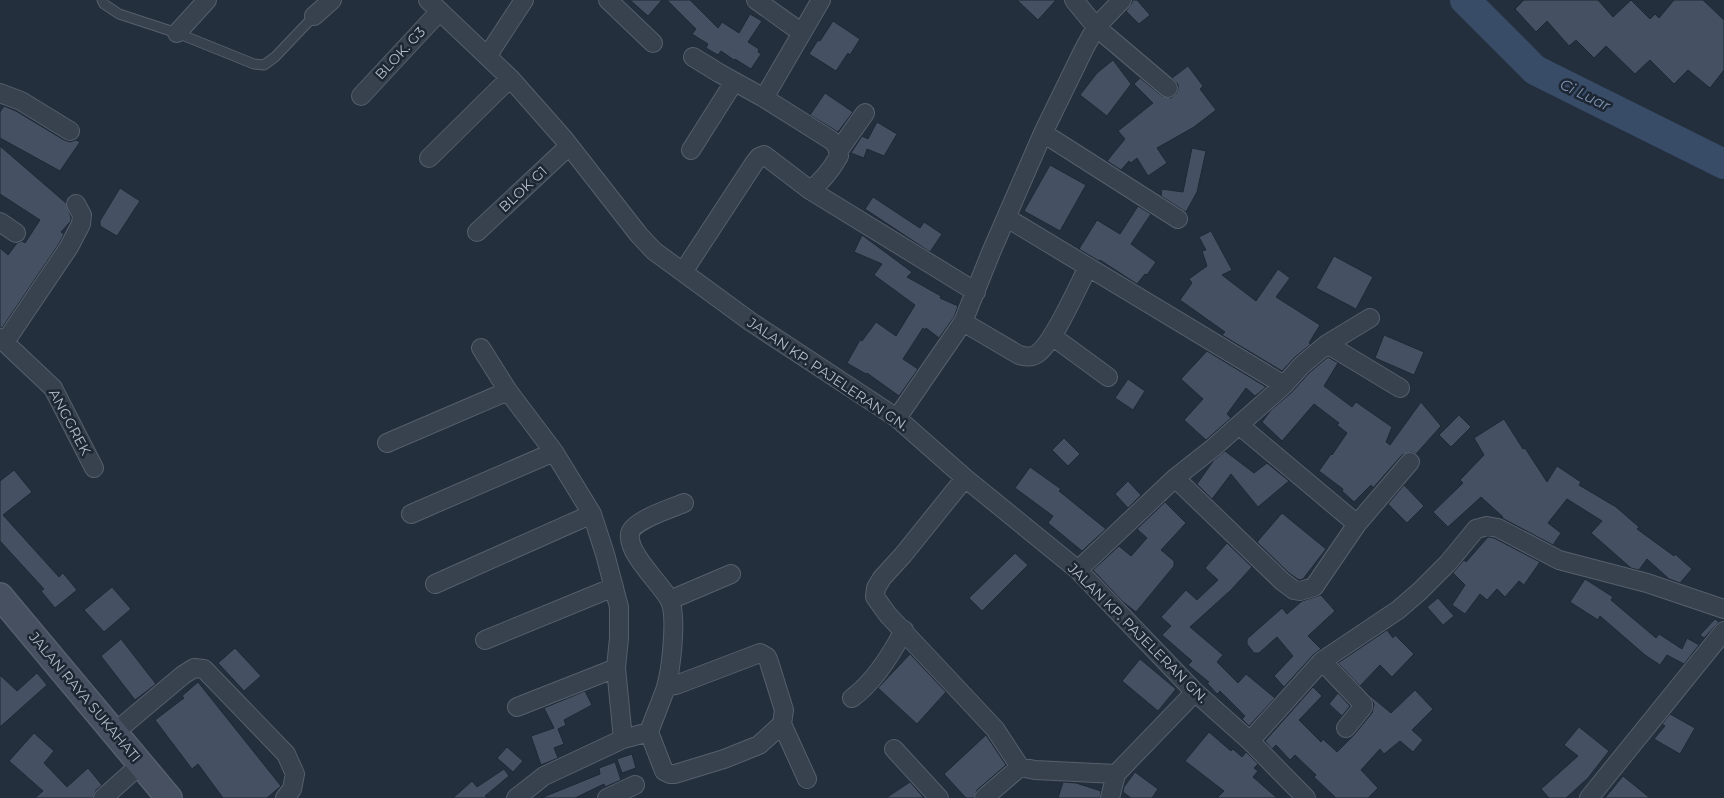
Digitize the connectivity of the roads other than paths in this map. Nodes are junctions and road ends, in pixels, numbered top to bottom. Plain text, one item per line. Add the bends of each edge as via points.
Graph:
1 (102, 0) edge
2 (207, 0) edge
3 (332, 0) edge
4 (524, 0) edge
5 (608, 0) edge
6 (756, 0) edge
7 (821, 0) edge
8 (1074, 0) edge
9 (1122, 0) edge
10 (434, 6) edge
11 (314, 16) joint
12 (1096, 27) junction
13 (177, 33) junction
14 (802, 33) junction
15 (653, 43) dead end
16 (488, 55) junction
17 (693, 57) dead end
18 (510, 78) junction
19 (734, 82) junction
20 (1168, 88) dead end
21 (0, 93) edge
22 (361, 96) dead end
23 (764, 98) junction
24 (865, 113) dead end
25 (70, 131) dead end
26 (1043, 133) junction
27 (569, 146) junction
28 (691, 150) dead end
29 (839, 150) junction
30 (429, 158) dead end
31 (810, 190) junction
32 (76, 204) dead end
33 (1007, 218) junction
34 (1178, 219) dead end
35 (0, 222) edge
36 (477, 232) dead end
37 (16, 233) dead end
38 (1088, 267) junction
39 (683, 272) junction
40 (976, 292) junction
41 (1370, 318) dead end
42 (963, 322) junction
43 (1052, 336) junction
44 (2, 340) edge
45 (1327, 344) junction
46 (481, 348) dead end
47 (1108, 377) dead end
48 (1284, 385) junction
49 (1400, 388) dead end
50 (508, 392) junction
51 (897, 418) junction
52 (1239, 425) junction
53 (387, 443) dead end
54 (554, 452) junction
55 (1410, 462) dead end
56 (94, 468) dead end
57 (965, 478) junction
58 (1175, 478) junction
59 (684, 503) dead end
60 (411, 514) dead end
61 (592, 514) junction
62 (1357, 524) junction
63 (1078, 570) junction
64 (731, 574) dead end
65 (434, 584) dead end
66 (614, 586) junction
67 (0, 596) edge
68 (670, 600) junction
69 (1724, 609) edge
70 (904, 630) junction
71 (1724, 631) edge
72 (485, 640) dead end
73 (1322, 661) junction
74 (616, 668) junction
75 (666, 687) junction
76 (1195, 692) junction
77 (852, 698) dead end
78 (517, 707) dead end
79 (782, 724) junction
80 (1346, 728) dead end
81 (649, 732) junction
82 (114, 733) junction
83 (623, 739) junction
84 (1250, 741) junction
85 (894, 749) dead end
86 (140, 764) junction
87 (1020, 767) junction
88 (1116, 774) junction
89 (807, 779) dead end
90 (635, 786) dead end
91 (103, 798) edge
92 (169, 798) edge
93 (285, 798) edge
94 (516, 798) edge
95 (607, 798) edge
96 (940, 798) edge
97 (984, 798) edge
98 (1110, 798) edge
99 (1306, 798) edge
100 (1589, 798) edge

1 - 13 lane via 119,14
2 - 13 street
3 - 11 street
4 - 16 street
5 - 15 street
6 - 14 street
7 - 14 street
8 - 12 street
9 - 12 street
10 - 16 street, JALAN KP. PAJELERAN GN.
10 - 22 street, BLOK. G3
11 - 13 lane via 264,65 254,64
12 - 20 street
12 - 26 street
14 - 23 street
16 - 18 street, JALAN KP. PAJELERAN GN.
17 - 19 street
18 - 27 street, JALAN KP. PAJELERAN GN.
18 - 30 street
19 - 23 street
19 - 28 street
21 - 25 street via 21,101
23 - 29 street via 831,140
24 - 29 street
26 - 33 street
26 - 34 street
27 - 36 street, BLOK G1
27 - 39 street, JALAN KP. PAJELERAN GN. via 639,235 654,251
29 - 31 street via 840,156 830,172
31 - 39 street via 761,155
31 - 40 street
32 - 44 street via 82,215 81,224 69,247
33 - 38 street
33 - 40 street
35 - 37 street
38 - 43 street
38 - 48 street
39 - 51 street, JALAN KP. PAJELERAN GN. via 751,322
40 - 42 street
41 - 45 street
42 - 43 street via 1027,357 1035,356
42 - 51 street
43 - 47 street
44 - 56 street, ANGGREK via 53,388
45 - 48 street
45 - 49 street
46 - 50 street
48 - 52 street
50 - 53 street
50 - 54 street
51 - 57 street, JALAN KP. PAJELERAN GN.
52 - 58 street
52 - 62 street
54 - 60 street
54 - 61 street
55 - 62 street
57 - 63 street, JALAN KP. PAJELERAN GN.
57 - 70 street via 876,588 875,597
58 - 62 street via 1294,590 1314,587
58 - 63 street
59 - 68 street via 633,526 630,535 637,555
61 - 65 street
61 - 66 street
63 - 76 street, JALAN KP. PAJELERAN GN.
64 - 68 street
66 - 72 street
66 - 74 street via 619,606
67 - 82 main road, JALAN RAYA SUKAHATI
68 - 75 street via 673,638
69 - 73 street via 1647,583 1559,560 1498,528 1487,526 1476,529 1448,563 1398,610
70 - 77 street via 870,681
70 - 87 street via 995,729
71 - 100 street
73 - 80 street via 1364,706
73 - 84 street
74 - 78 street
74 - 83 street
75 - 79 street via 760,653 770,662 781,696
75 - 81 street
76 - 84 street, JALAN KP. PAJELERAN GN.
76 - 88 street
79 - 81 street via 759,745 675,774 664,770
79 - 89 street
81 - 83 street
82 - 86 main road, JALAN RAYA SUKAHATI
82 - 93 street via 183,675 194,668 204,669 286,754 295,774 292,789
83 - 94 street via 544,776
84 - 99 street, JALAN KP. PAJELERAN GN.
85 - 96 street
86 - 91 street
86 - 92 main road, JALAN RAYA SUKAHATI
87 - 88 street
87 - 97 street
88 - 98 street
90 - 95 street

